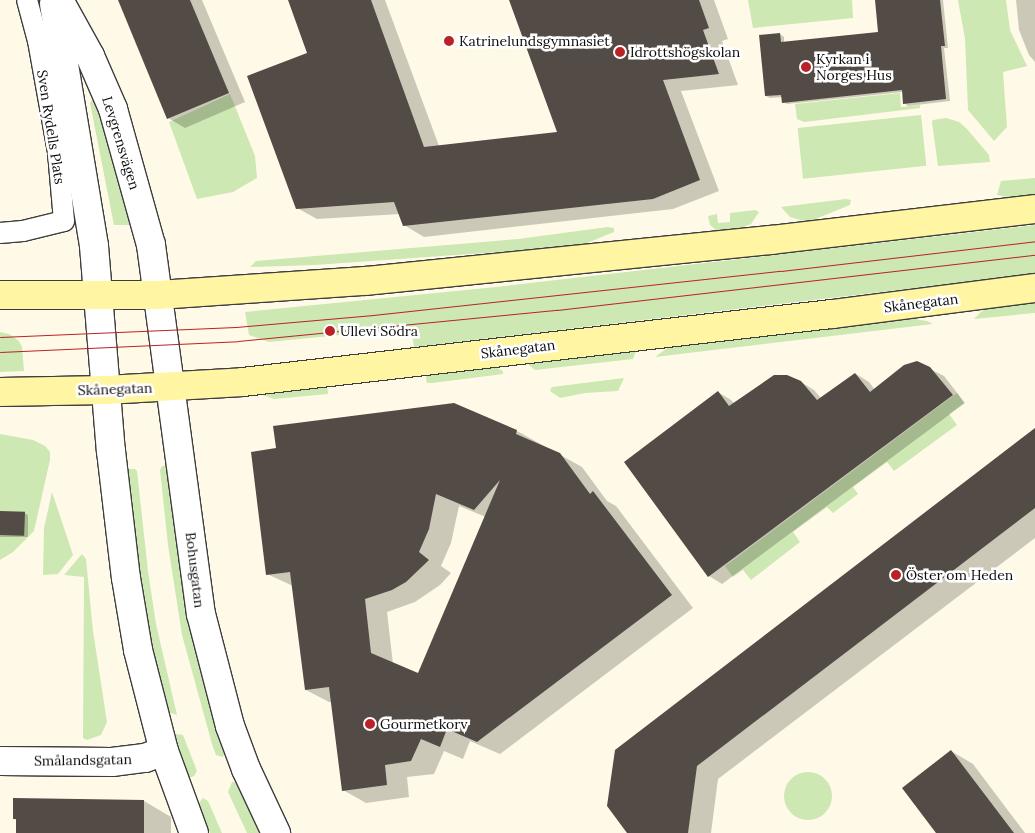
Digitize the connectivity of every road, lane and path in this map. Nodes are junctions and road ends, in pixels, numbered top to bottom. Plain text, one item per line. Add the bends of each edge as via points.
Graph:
1 (27, 0) edge
2 (53, 0) edge
3 (59, 0) edge
4 (1035, 209) edge
5 (0, 233) edge
6 (1035, 288) edge
7 (0, 295) edge
8 (100, 295) junction
9 (158, 295) junction
10 (172, 387) junction
11 (106, 390) junction
12 (0, 392) edge
13 (164, 751) junction
14 (0, 761) edge
15 (194, 833) edge
16 (276, 833) edge

1 - 5 street, Sven Rydells Plats via 38,41 58,152 64,221
2 - 8 street via 90,213
3 - 9 street, Levgrensvägen via 90,56 113,109 151,245
4 - 9 main road via 489,271
6 - 10 main road, Skånegatan via 243,382
7 - 8 main road
8 - 9 main road
8 - 11 street
9 - 10 street, Bohusgatan
10 - 11 main road, Skånegatan
10 - 16 street, Bohusgatan via 201,614 230,726
11 - 12 main road, Skånegatan
11 - 13 street via 126,578 138,650
13 - 14 street, Smålandsgatan via 145,758 112,762
13 - 15 street

